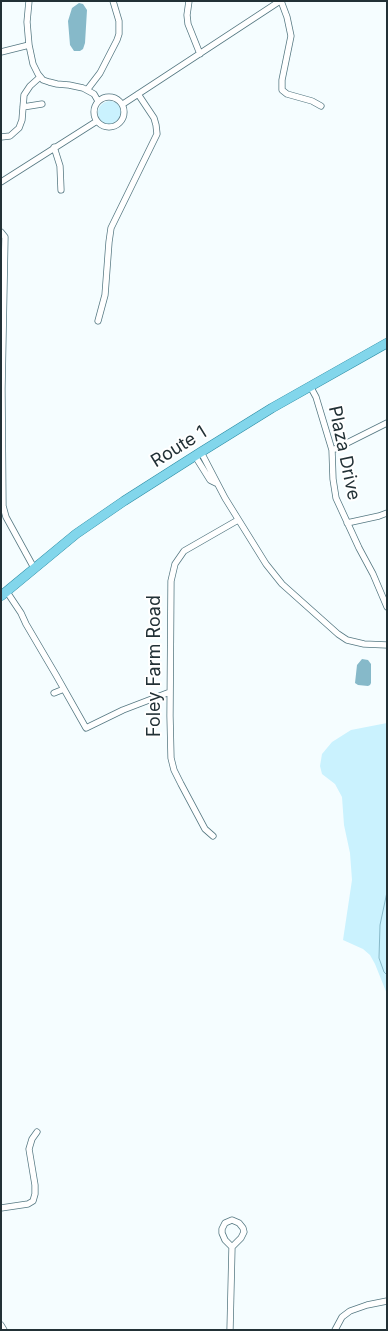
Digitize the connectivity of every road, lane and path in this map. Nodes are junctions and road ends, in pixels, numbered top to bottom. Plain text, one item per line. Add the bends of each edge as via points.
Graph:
1 (29, 1) edge
2 (113, 1) edge
3 (189, 1) edge
4 (281, 1) edge
5 (29, 45) junction
6 (1, 52) edge
7 (202, 53) junction
8 (40, 77) junction
9 (87, 90) junction
10 (138, 94) junction
11 (98, 101) junction
12 (42, 104) dead end
13 (123, 104) junction
14 (321, 106) dead end
15 (23, 107) junction
16 (97, 121) junction
17 (1, 138) edge
18 (54, 147) junction
19 (1, 182) edge
20 (60, 190) dead end
21 (1, 232) edge
22 (2, 253) edge
23 (98, 321) dead end
24 (387, 343) edge
25 (310, 386) junction
26 (387, 423) edge
27 (332, 450) junction
28 (198, 454) junction
29 (387, 513) edge
30 (238, 520) junction
31 (347, 523) junction
32 (34, 568) junction
33 (4, 594) edge
34 (387, 608) edge
35 (387, 645) edge
36 (64, 689) junction
37 (170, 692) junction
38 (54, 694) dead end
39 (213, 836) dead end
40 (36, 1132) dead end
41 (1, 1208) edge
42 (232, 1247) junction
43 (387, 1301) edge
44 (1, 1325) edge
45 (4, 1330) edge
46 (230, 1330) edge
47 (335, 1330) edge

1 - 5 street
2 - 9 street via 119,34 100,73
3 - 7 street via 187,18
4 - 7 street
4 - 14 street via 291,36 282,90
5 - 6 street
5 - 8 street
7 - 10 street
8 - 9 street via 54,84
8 - 15 street via 24,95
9 - 11 street
10 - 13 street
10 - 23 street via 154,118 157,134 111,228 105,295
11 - 13 street via 110,96
11 - 16 street via 94,108
12 - 15 street
13 - 16 street via 124,114 120,123 105,126
15 - 17 street via 19,128 10,136
16 - 18 street
18 - 19 street
18 - 20 street via 60,166
21 - 22 street via 5,237
22 - 32 street via 2,506
24 - 25 main road, Route 1
25 - 27 street, Plaza Drive
25 - 28 main road, Route 1
26 - 27 street
27 - 31 street, Plaza Drive via 334,492
28 - 30 street
28 - 32 main road, Route 1 via 97,519
29 - 31 street
30 - 35 street via 278,578 338,634 358,643
30 - 37 street, Foley Farm Road via 187,549 175,564 170,587
31 - 34 street, Plaza Drive
32 - 33 main road, Route 1
33 - 36 street via 18,608
36 - 37 street via 86,728
36 - 38 street
37 - 39 street, Foley Farm Road via 173,767 205,829
40 - 41 street via 29,1149 35,1185 34,1201
42 - 42 street via 244,1232 239,1222 232,1220 222,1229 223,1237
42 - 46 street
43 - 47 street via 350,1312 342,1317
44 - 45 street

